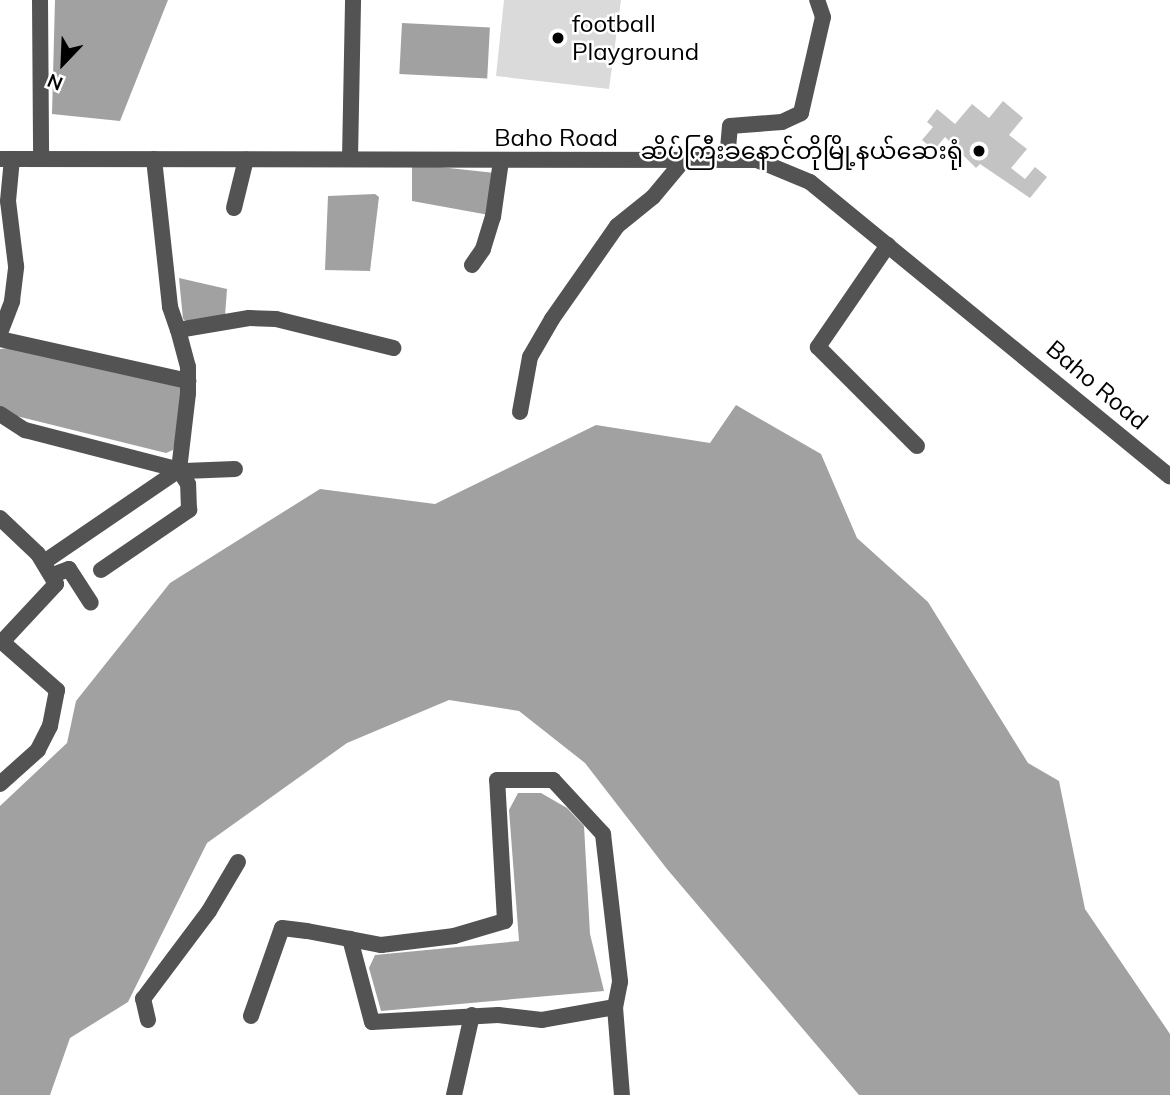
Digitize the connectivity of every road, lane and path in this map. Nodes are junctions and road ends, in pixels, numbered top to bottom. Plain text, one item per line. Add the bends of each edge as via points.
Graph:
1 (40, 0) edge
2 (353, 0) edge
3 (817, 0) edge
4 (6, 159) edge
5 (41, 159) junction
6 (154, 159) junction
7 (246, 159) junction
8 (350, 159) junction
9 (727, 160) junction
10 (500, 161) junction
11 (683, 161) junction
12 (234, 208) dead end
13 (888, 244) junction
14 (472, 265) dead end
15 (178, 330) junction
16 (0, 333) edge
17 (0, 340) edge
18 (393, 348) dead end
19 (188, 381) junction
20 (520, 412) dead end
21 (0, 414) edge
22 (917, 446) dead end
23 (1167, 468) edge
24 (235, 469) dead end
25 (179, 470) junction
26 (0, 518) edge
27 (49, 569) junction
28 (101, 570) dead end
29 (91, 603) dead end
30 (1, 641) edge
31 (0, 784) edge
32 (238, 862) dead end
33 (350, 939) junction
34 (615, 1007) junction
35 (472, 1015) junction
36 (251, 1016) dead end
37 (148, 1020) dead end
38 (454, 1095) edge
39 (622, 1095) edge

1 - 5 street
2 - 8 street
3 - 9 street via 823,18 801,113 782,122 730,126
4 - 5 street, Baho Road
4 - 16 street via 16,267 12,301
5 - 6 street, Baho Road
6 - 7 street, Baho Road
6 - 15 street via 170,307
7 - 8 street, Baho Road
7 - 12 street
8 - 10 street, Baho Road
9 - 11 street, Baho Road
9 - 13 street, Baho Road via 757,160 810,182
10 - 11 street, Baho Road
10 - 14 street via 494,217
11 - 20 street via 653,197 617,226 552,319 530,357
13 - 22 street via 818,344
13 - 23 street, Baho Road
15 - 18 street via 249,318 276,319
15 - 19 street
17 - 19 street
19 - 25 street
21 - 25 street via 25,430
24 - 25 street
25 - 27 street
25 - 28 street via 188,484 189,509
26 - 27 street
27 - 29 street via 69,569
27 - 30 street via 54,588
30 - 31 street via 57,690 50,726 38,750
32 - 37 street via 209,911 143,999
33 - 34 street via 381,945 423,942 485,930 505,921 497,780 553,780 603,834 620,982
33 - 35 street via 372,1022
33 - 36 street via 282,928
34 - 35 street via 542,1020
34 - 39 street
35 - 38 street

